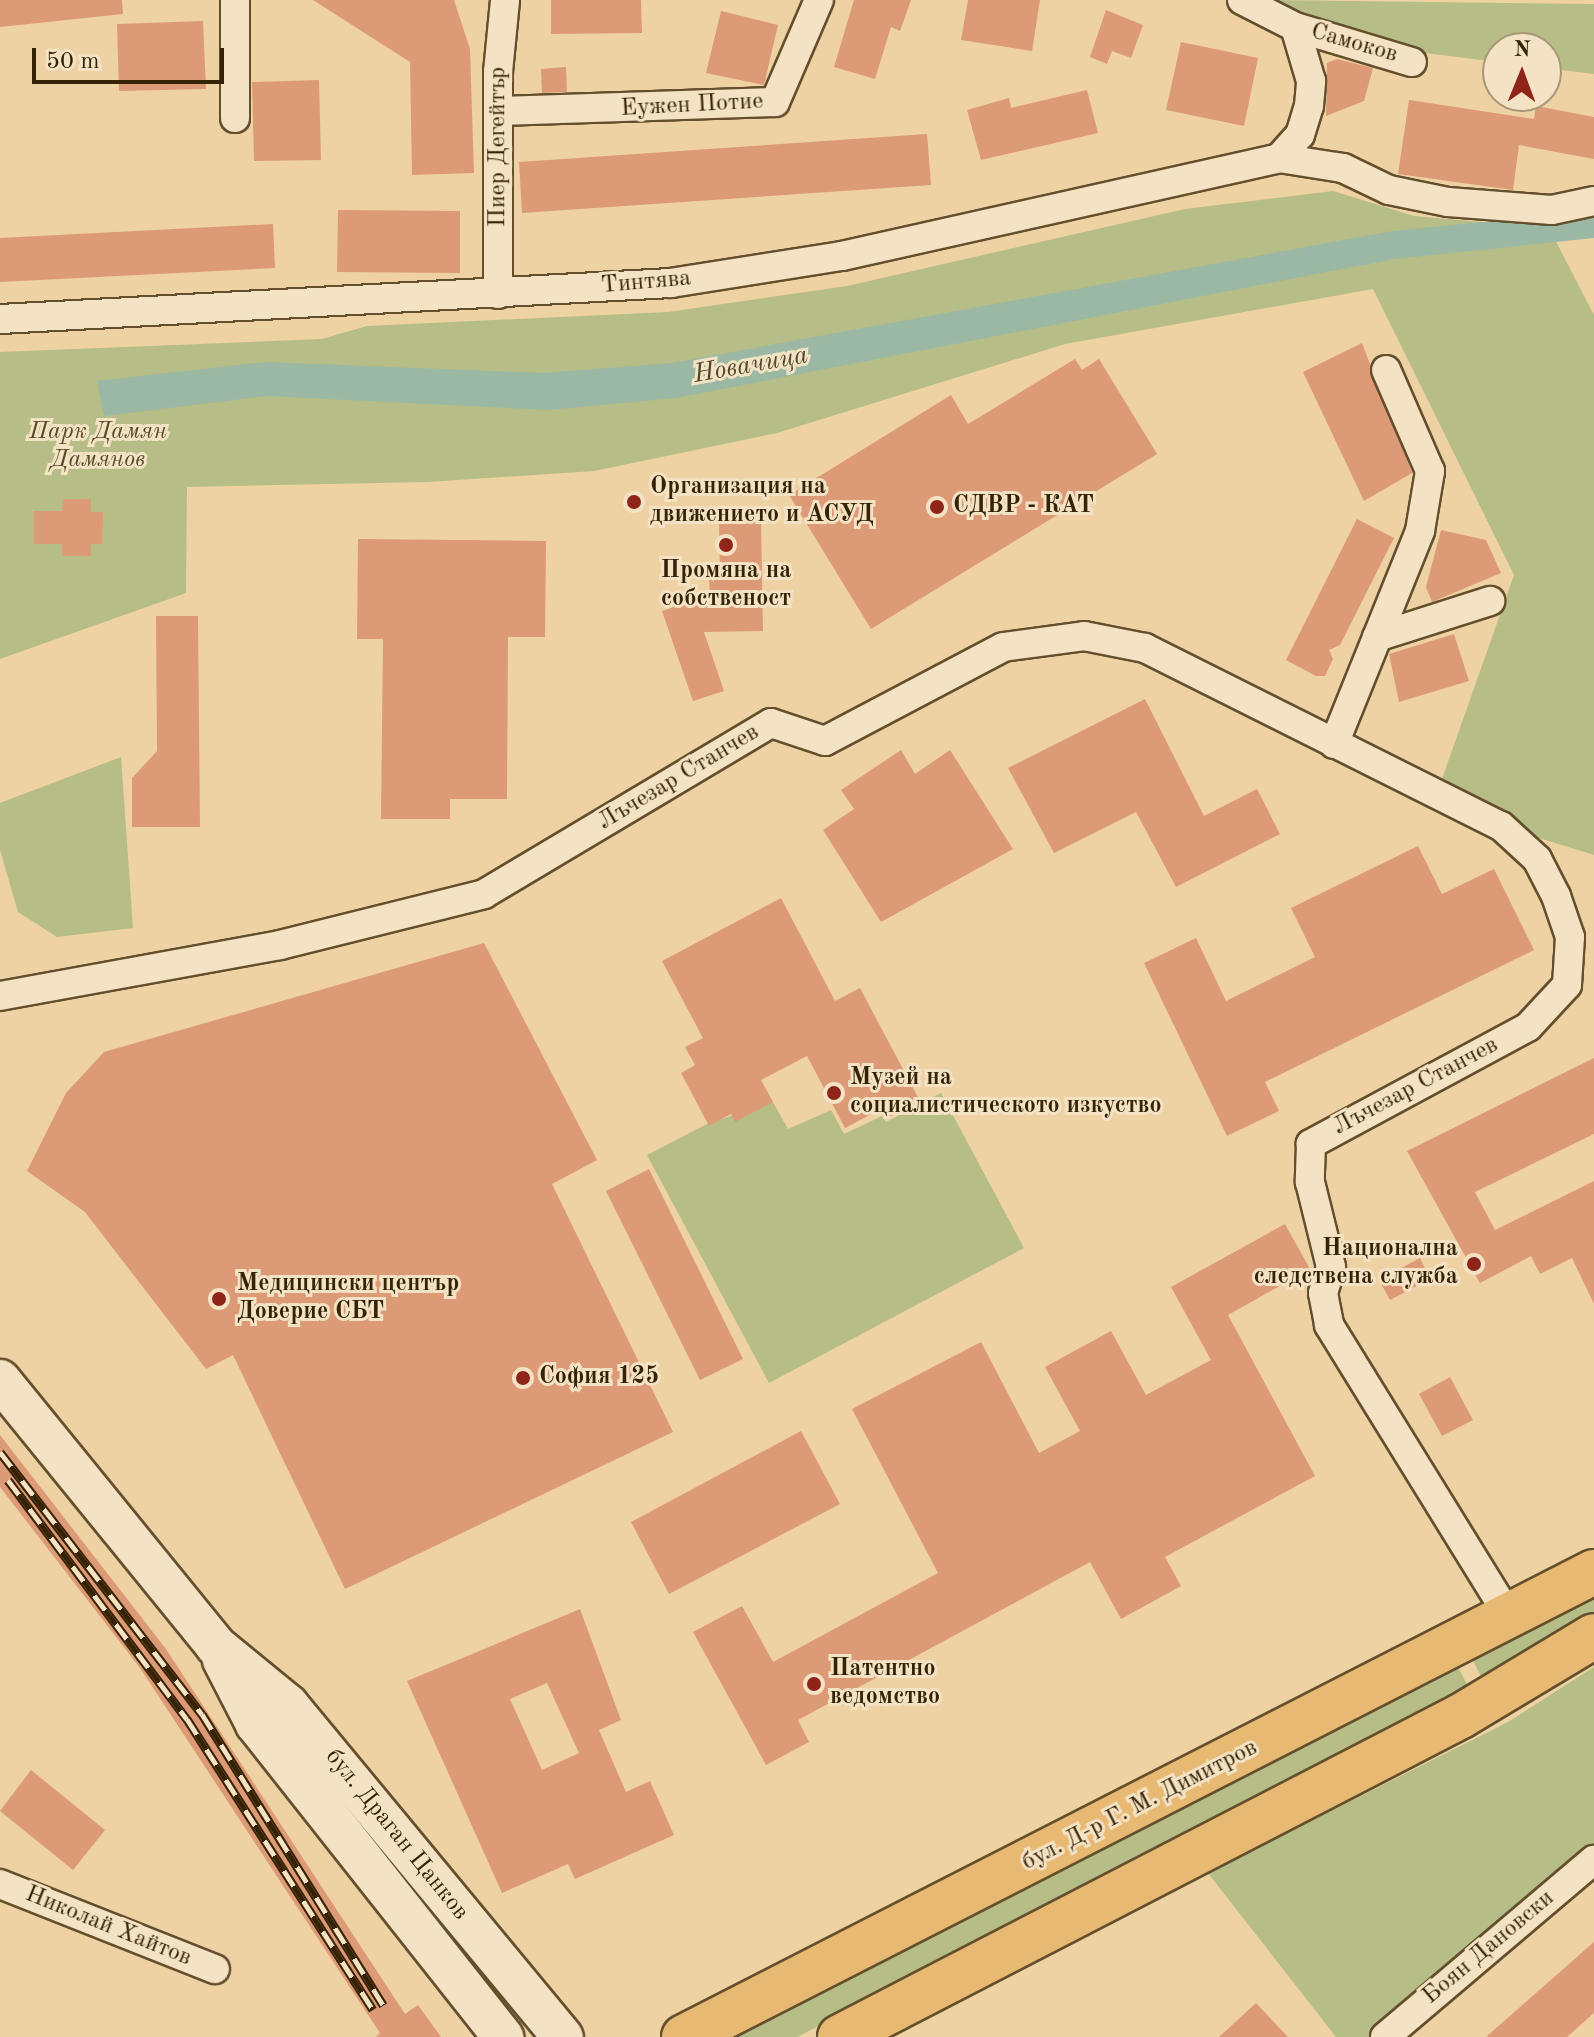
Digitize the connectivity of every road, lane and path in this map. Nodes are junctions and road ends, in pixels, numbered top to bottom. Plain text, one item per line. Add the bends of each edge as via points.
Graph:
1 (235, 0) edge
2 (819, 0) edge
3 (1242, 0) edge
4 (503, 1) edge
5 (1295, 27) junction
6 (1412, 62) dead end
7 (499, 111) junction
8 (235, 118) dead end
9 (1279, 158) junction
10 (1594, 201) edge
11 (498, 294) junction
12 (0, 319) edge
13 (1386, 370) dead end
14 (1490, 601) dead end
15 (1377, 637) junction
16 (1334, 744) junction
17 (0, 996) edge
18 (0, 1380) edge
19 (1594, 1572) edge
20 (1509, 1616) junction
21 (1594, 1636) edge
22 (216, 1646) junction
23 (1594, 1860) edge
24 (0, 1884) edge
25 (215, 1969) dead end
26 (503, 2037) edge
27 (563, 2037) edge
28 (684, 2037) edge
29 (840, 2037) edge
30 (1385, 2037) edge

1 - 8 street
2 - 7 street, Еужен Потие via 775,102
3 - 5 street, Самоков
4 - 7 street, Пиер Дегейтър
5 - 6 street, Самоков
5 - 9 street, Самоков via 1311,81 1309,106 1300,135
7 - 11 street, Пиер Дегейтър
9 - 10 street via 1343,168 1389,190 1448,202 1552,210
9 - 11 street, Тинтява via 842,256 671,283
11 - 12 street, Тинтява
13 - 15 street via 1430,471 1420,531
14 - 15 street
15 - 16 street
16 - 17 street, Лъчезар Станчев via 1145,648 1084,636 1003,647 825,741 771,723 484,894 280,945
16 - 20 street, Лъчезар Станчев via 1501,826 1537,859 1570,937 1567,985 1528,1027 1311,1144 1310,1182 1331,1267 1323,1293 1329,1325
18 - 22 main road, бул. Драган Цанков
19 - 20 main road, бул. Д-р Г. М. Димитров
20 - 28 main road, бул. Д-р Г. М. Димитров
21 - 29 main road via 1461,1716
22 - 26 main road, бул. Драган Цанков via 256,1724
22 - 27 main road, бул. Драган Цанков via 288,1705 332,1754
23 - 30 street, Боян Дановски
24 - 25 street, Николай Хайтов

